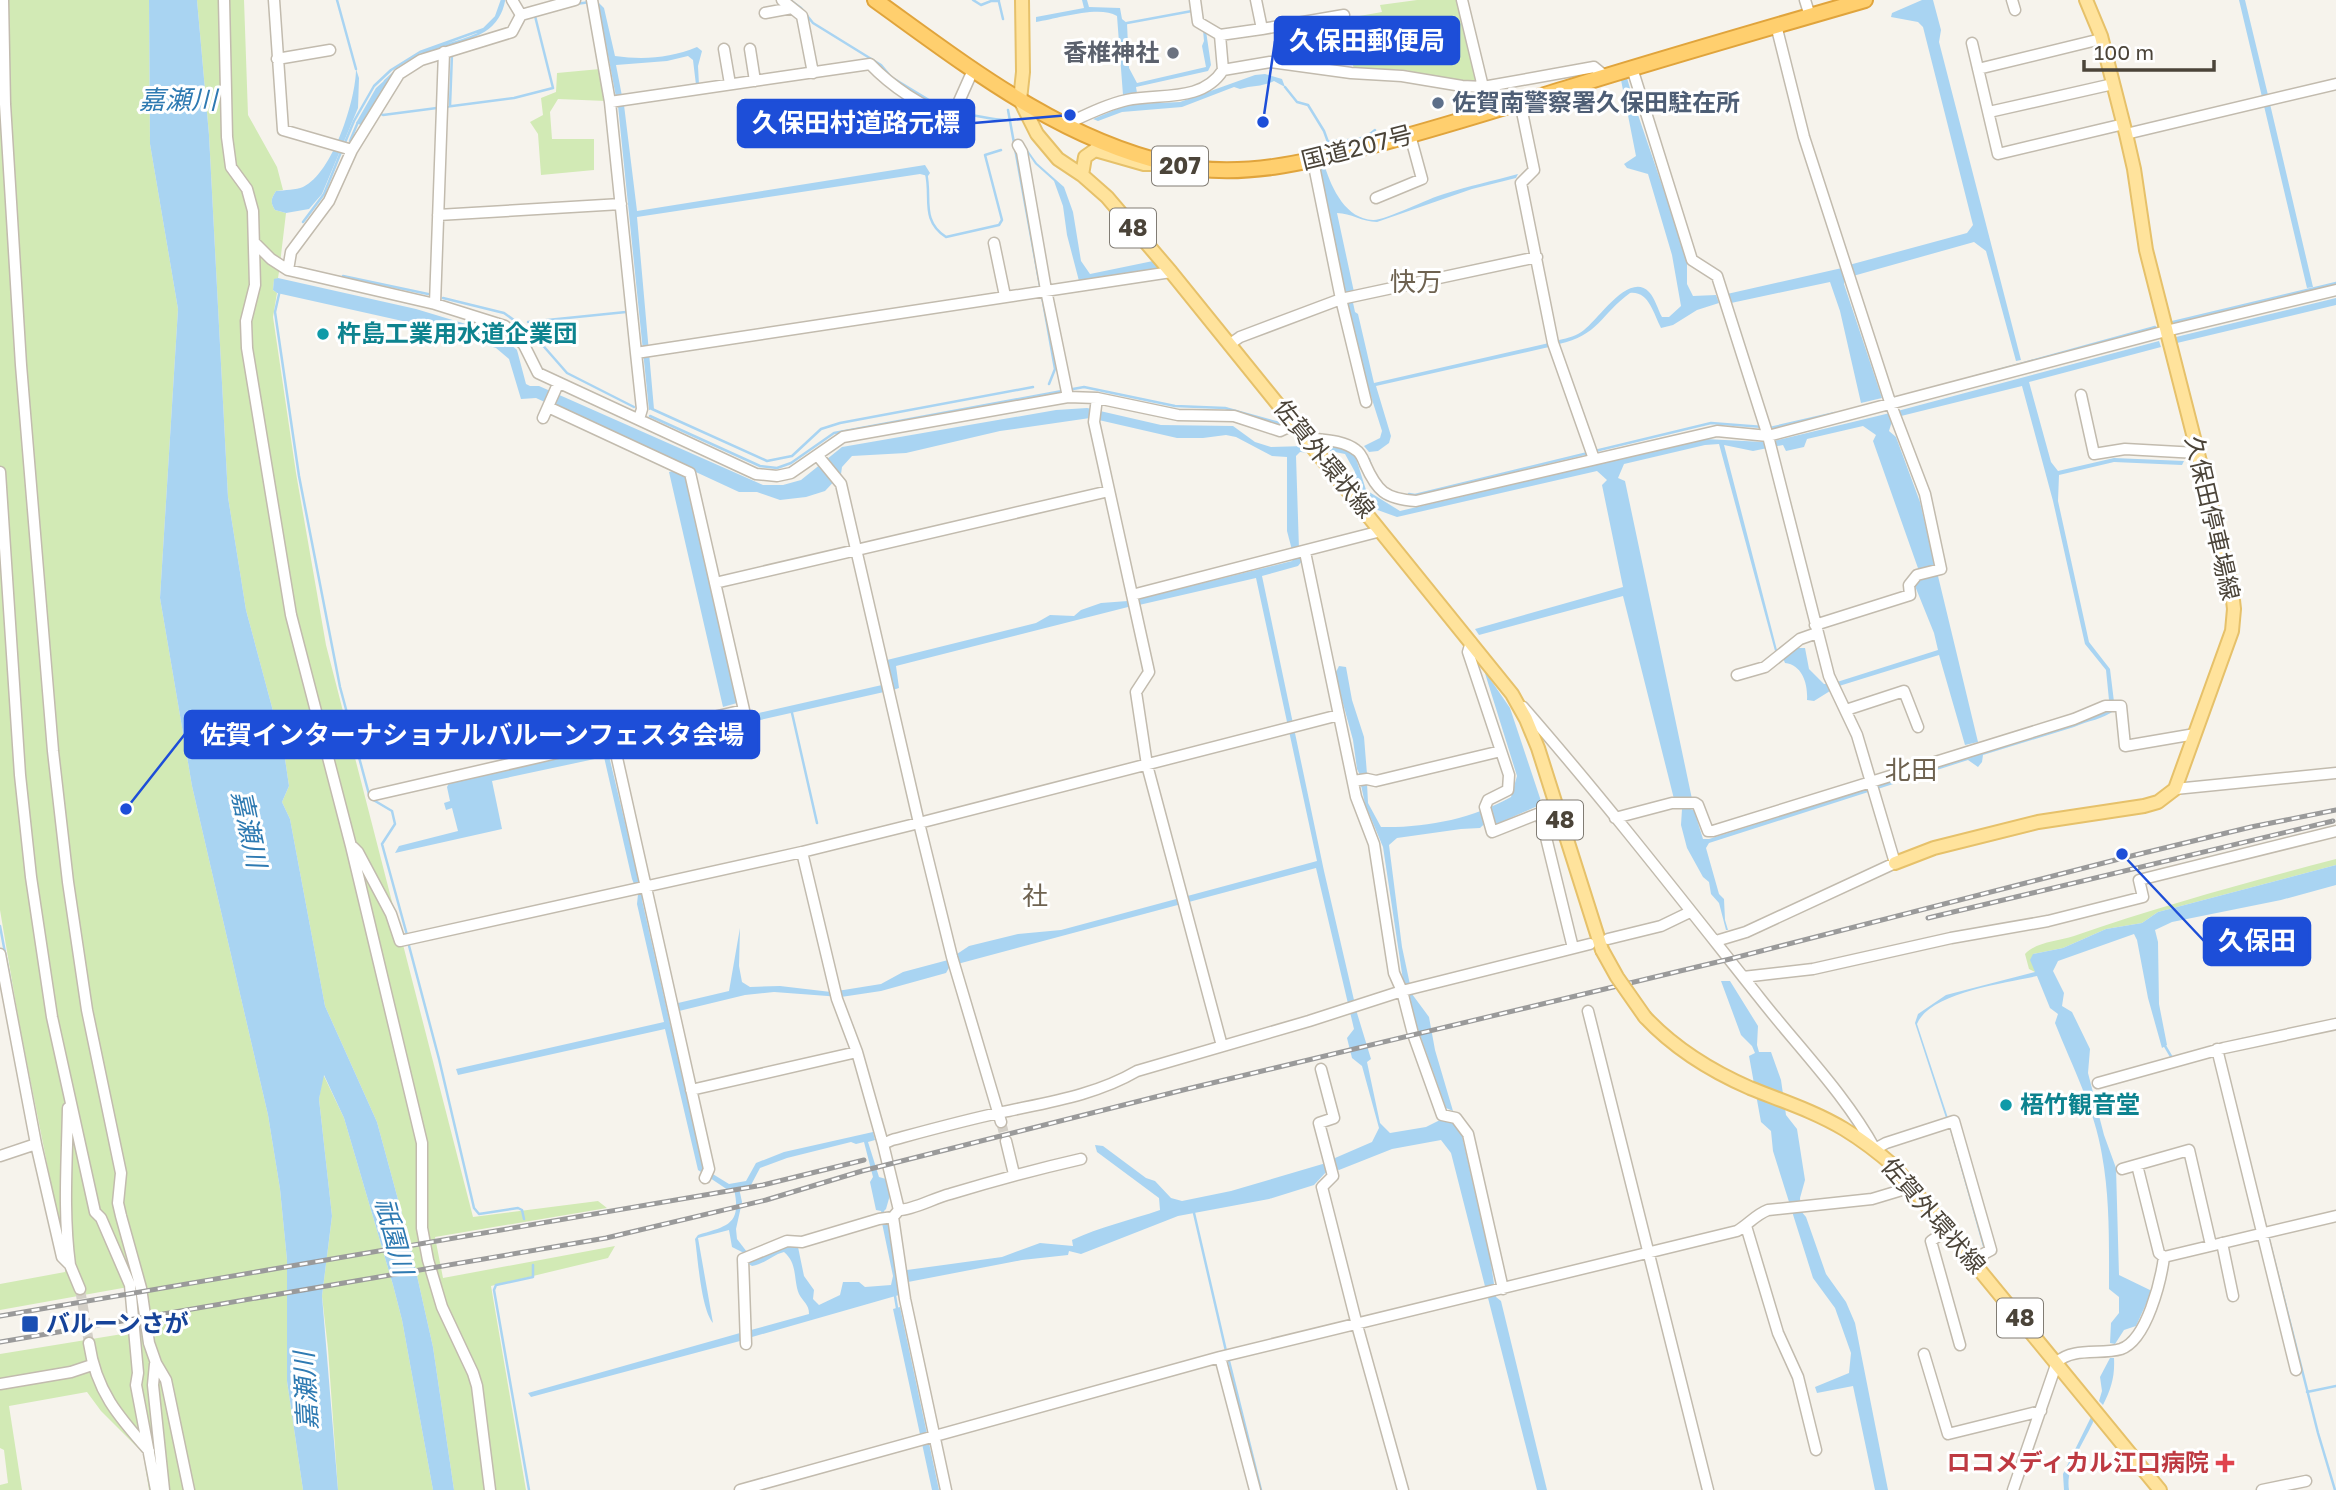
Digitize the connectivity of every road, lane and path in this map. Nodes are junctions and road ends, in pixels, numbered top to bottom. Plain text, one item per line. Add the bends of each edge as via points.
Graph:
1 (3, 0) edge
2 (224, 0) edge
3 (274, 0) edge
4 (512, 0) edge
5 (575, 0) edge
6 (782, 0) edge
7 (875, 0) edge
8 (1022, 0) edge
9 (1195, 0) edge
10 (1255, 0) edge
11 (1462, 0) edge
12 (1805, 0) edge
13 (1865, 0) edge
14 (2086, 0) edge
15 (592, 2) edge
16 (792, 8) junction
17 (765, 13) dead end
18 (520, 15) junction
19 (1344, 15) dead end
20 (1810, 16) junction
21 (1261, 24) junction
22 (1776, 26) junction
23 (1220, 35) junction
24 (2101, 39) junction
25 (1972, 43) dead end
26 (724, 49) dead end
27 (750, 49) dead end
28 (330, 50) dead end
29 (450, 50) junction
30 (276, 59) junction
31 (1632, 68) junction
32 (1978, 69) junction
33 (973, 70) junction
34 (1223, 70) junction
35 (813, 73) junction
36 (1605, 76) junction
37 (755, 81) junction
38 (730, 84) junction
39 (2113, 84) junction
40 (2336, 84) edge
41 (1483, 86) junction
42 (1020, 100) junction
43 (617, 102) junction
44 (1520, 102) junction
45 (1989, 112) junction
46 (1072, 128) junction
47 (2125, 129) junction
48 (1410, 135) junction
49 (1018, 145) dead end
50 (348, 149) junction
51 (1313, 161) junction
52 (1172, 165) junction
53 (1082, 175) junction
54 (1376, 198) dead end
55 (621, 204) junction
56 (438, 215) junction
57 (254, 242) junction
58 (994, 243) dead end
59 (1537, 257) junction
60 (288, 270) junction
61 (1171, 272) junction
62 (1046, 290) junction
63 (2336, 290) edge
64 (1005, 296) junction
65 (1347, 297) junction
66 (435, 304) junction
67 (2166, 331) junction
68 (1230, 344) junction
69 (642, 353) junction
70 (558, 386) junction
71 (2081, 396) dead end
72 (1068, 397) junction
73 (1097, 402) junction
74 (1366, 402) dead end
75 (549, 406) junction
76 (1892, 408) junction
77 (543, 418) dead end
78 (639, 419) junction
79 (1295, 424) junction
80 (1768, 437) junction
81 (1307, 438) junction
82 (2197, 453) junction
83 (1593, 454) junction
84 (818, 456) junction
85 (0, 472) edge
86 (1109, 491) junction
87 (1381, 531) junction
88 (857, 551) junction
89 (1299, 554) junction
90 (715, 583) junction
91 (1133, 600) junction
92 (1816, 629) junction
93 (1471, 642) junction
94 (1737, 675) dead end
95 (1512, 694) junction
96 (1846, 710) junction
97 (1339, 715) junction
98 (1918, 727) dead end
99 (2195, 734) junction
100 (613, 740) junction
101 (1502, 751) junction
102 (1147, 765) junction
103 (2336, 773) edge
104 (1360, 780) junction
105 (1870, 782) junction
106 (2175, 789) junction
107 (374, 795) dead end
108 (1615, 818) junction
109 (919, 824) junction
110 (2336, 831) edge
111 (351, 846) junction
112 (802, 852) junction
113 (1895, 863) junction
114 (641, 888) junction
115 (1690, 912) junction
116 (1716, 941) junction
117 (1600, 944) junction
118 (1573, 948) junction
119 (0, 954) edge
120 (1743, 977) junction
121 (1407, 990) junction
122 (1588, 1011) dead end
123 (2336, 1024) edge
124 (1222, 1046) junction
125 (2221, 1049) junction
126 (857, 1052) junction
127 (1321, 1069) dead end
128 (2098, 1083) dead end
129 (691, 1090) junction
130 (68, 1091) junction
131 (1000, 1117) junction
132 (1006, 1141) tunnel mouth
133 (36, 1144) junction
134 (883, 1144) junction
135 (1875, 1149) junction
136 (0, 1156) edge
137 (1081, 1159) dead end
138 (2137, 1164) junction
139 (2122, 1169) dead end
140 (707, 1173) dead end
141 (1014, 1174) junction
142 (1912, 1187) junction
143 (890, 1216) junction
144 (2336, 1216) edge
145 (1746, 1226) junction
146 (1948, 1230) junction
147 (2266, 1233) junction
148 (2222, 1243) junction
149 (2211, 1245) junction
150 (1648, 1252) junction
151 (2164, 1256) junction
152 (1972, 1260) junction
153 (70, 1265) junction
154 (80, 1289) tunnel mouth
155 (1500, 1290) junction
156 (2233, 1296) dead end
157 (1357, 1325) junction
158 (745, 1339) dead end
159 (89, 1343) tunnel mouth
160 (1960, 1345) dead end
161 (1924, 1354) dead end
162 (1220, 1357) junction
163 (2057, 1362) junction
164 (156, 1363) junction
165 (92, 1365) junction
166 (2296, 1370) dead end
167 (0, 1384) edge
168 (2040, 1410) junction
169 (933, 1438) junction
170 (1816, 1450) dead end
171 (149, 1452) junction
172 (2306, 1481) dead end
173 (156, 1490) edge
174 (164, 1490) edge
175 (189, 1490) edge
176 (490, 1490) edge
177 (740, 1490) edge
178 (946, 1490) edge
179 (1255, 1490) edge
180 (1403, 1490) edge
181 (1708, 1490) edge
182 (2013, 1490) edge
183 (2161, 1490) edge
184 (2262, 1490) edge

1 - 164 street via 18,328 53,751 87,1010 121,1173 118,1203
2 - 57 street via 227,137 231,167 247,189 253,211
3 - 30 street
4 - 18 street
5 - 18 street
6 - 16 street
7 - 33 highway, 国道207号 / 207
8 - 42 main road
9 - 23 street via 1198,22
10 - 21 street
11 - 41 street
12 - 20 street
13 - 20 highway, 国道207号 / 207
14 - 24 main road, 久保田停車場線
15 - 43 street
16 - 17 street
16 - 35 street via 802,16
18 - 29 street via 512,32
19 - 21 street
20 - 22 highway, 国道207号 / 207
21 - 23 street
22 - 31 highway, 国道207号 / 207
22 - 76 street via 1804,137
23 - 34 street
24 - 32 street
24 - 39 main road, 久保田停車場線
25 - 32 street
26 - 38 street
27 - 37 street
28 - 30 street
29 - 50 street via 399,74
29 - 56 street via 442,107
30 - 50 street via 283,130
31 - 36 highway, 国道207号 / 207
31 - 80 street via 1692,260 1717,276
32 - 45 street
33 - 35 street via 952,117 885,79 870,64
33 - 42 highway, 国道207号 / 207
34 - 41 street via 1270,62
34 - 46 street via 1217,79 1191,94 1130,99 1075,120
35 - 37 street
36 - 41 street via 1594,67
36 - 44 highway, 国道207号 / 207
37 - 38 street
38 - 43 street
39 - 45 street
39 - 47 main road, 久保田停車場線
40 - 47 street
42 - 46 highway, 国道207号 / 207
42 - 53 main road, 佐賀外環状線 / 48 via 1037,134 1058,159
43 - 55 street
44 - 48 highway, 国道207号 / 207
44 - 59 street via 1534,170 1521,183
45 - 47 street via 1998,154
46 - 52 highway, 国道207号 / 207 via 1115,148
47 - 67 main road, 久保田停車場線
48 - 51 highway, 国道207号 / 207
48 - 54 street via 1422,179
49 - 62 street
50 - 60 street via 329,201 291,252
51 - 52 highway, 国道207号 / 207 via 1254,170
51 - 65 street
52 - 53 main road via 1144,164 1095,150 1085,157
53 - 61 main road, 佐賀外環状線 / 48 via 1107,197
55 - 56 street
55 - 69 street
56 - 66 street
57 - 60 street
57 - 111 street via 255,285 246,321 247,348 291,615
58 - 64 street
59 - 65 street
59 - 83 street via 1553,343
60 - 66 street
61 - 62 street
61 - 68 main road, 佐賀外環状線 / 48
62 - 64 street
62 - 72 street
63 - 67 street
64 - 69 street
65 - 68 street
65 - 74 street
66 - 70 street via 505,326 524,345 538,373
67 - 76 street
67 - 82 main road, 久保田停車場線
68 - 79 main road, 佐賀外環状線 / 48
69 - 78 street
70 - 75 street
70 - 78 street
71 - 82 street via 2094,454 2125,449
72 - 73 street
72 - 84 street via 843,437
73 - 79 street via 1178,415 1234,416 1280,431
73 - 86 street via 1094,422
75 - 77 street
75 - 90 street via 690,473
76 - 80 street
76 - 92 street via 1925,494 1941,569 1917,575 1909,585 1909,595
78 - 84 street via 756,474 791,473
79 - 81 main road, 佐賀外環状線 / 48
80 - 83 street via 1717,431
80 - 92 street
81 - 83 street via 1335,441 1359,453 1375,485 1397,499 1416,500
81 - 87 main road, 佐賀外環状線 / 48
82 - 99 main road, 久保田停車場線 via 2234,608 2232,631
84 - 88 street via 841,484
85 - 130 street via 28,852 52,1017
86 - 88 street
86 - 91 street
87 - 89 street
87 - 93 main road, 佐賀外環状線 / 48
88 - 90 street
88 - 109 street
89 - 91 street
89 - 97 street
90 - 100 street via 744,710
91 - 102 street via 1149,672 1136,692
92 - 94 street via 1765,667
92 - 96 street via 1833,685
93 - 95 main road, 佐賀外環状線 / 48
93 - 101 street via 1468,652
95 - 108 street
95 - 117 main road, 佐賀外環状線 / 48 via 1538,748
96 - 98 street via 1904,691
96 - 105 street
97 - 102 street
97 - 104 street
99 - 105 street via 2125,746 2121,706 2110,706
99 - 106 main road, 久保田停車場線
100 - 107 street
100 - 114 street
101 - 104 street via 1376,781
101 - 118 street via 1508,790 1488,800 1485,807 1492,832 1540,813
102 - 109 street
102 - 124 street
103 - 106 street
104 - 121 street via 1356,797 1374,844 1394,973
105 - 108 street via 1713,831 1708,831 1698,805 1686,803
105 - 113 street
106 - 113 main road via 2144,806 2038,822 1934,848
108 - 115 street
109 - 112 street
109 - 131 street via 953,961
110 - 120 street via 2139,880 2143,897 2048,921 1813,969
111 - 114 street via 391,914 400,941
111 - 176 street via 422,1143 422,1228 428,1260 442,1307 477,1386
112 - 114 street
112 - 126 street via 836,995
113 - 116 street via 1746,932
114 - 129 street
115 - 116 street
115 - 117 street
116 - 120 street
117 - 118 street
117 - 135 main road, 佐賀外環状線 / 48, bridge via 1616,977 1645,1017 1683,1051 1714,1071 1791,1103
118 - 121 street
119 - 133 street
120 - 135 street via 1859,1120
121 - 124 street
121 - 155 street via 1413,1034 1442,1115 1457,1118 1468,1133
122 - 150 street
123 - 125 street
124 - 131 street via 1138,1071 1115,1084
125 - 128 street
125 - 147 street
126 - 129 street
126 - 134 street
127 - 157 street via 1334,1118 1319,1124 1333,1176 1322,1187
129 - 140 street
130 - 153 street
130 - 171 street via 95,1212 130,1285 136,1385
131 - 134 street
132 - 141 street
133 - 136 street
133 - 153 street via 62,1257
134 - 143 street
135 - 142 main road, 佐賀外環状線 / 48
135 - 152 street via 1950,1122 1991,1250
137 - 141 street
138 - 139 street
138 - 149 street via 2189,1150
138 - 151 street via 2159,1253
141 - 143 street
142 - 145 street via 1872,1199 1756,1215
142 - 146 main road, 佐賀外環状線 / 48
143 - 158 street via 802,1242 787,1241 743,1259
143 - 169 street
144 - 147 street
145 - 150 street
145 - 170 street via 1778,1333 1798,1377
146 - 152 main road, 佐賀外環状線 / 48
146 - 160 street via 1931,1241
147 - 148 street
147 - 166 street
148 - 149 street
148 - 156 street
149 - 151 street
150 - 155 street
150 - 181 street
151 - 163 street via 2161,1283 2138,1335 2123,1349 2062,1357
152 - 163 main road, 佐賀外環状線 / 48
153 - 154 street
155 - 157 street
157 - 162 street
157 - 180 street
159 - 165 street
161 - 168 street via 1948,1434
162 - 169 street
162 - 179 street
163 - 168 street
163 - 183 main road, 佐賀外環状線 / 48
164 - 174 street via 153,1385
164 - 175 street via 166,1380
165 - 167 street
165 - 171 street via 121,1420
168 - 182 street
169 - 177 street
169 - 178 street
171 - 173 street
172 - 184 street

